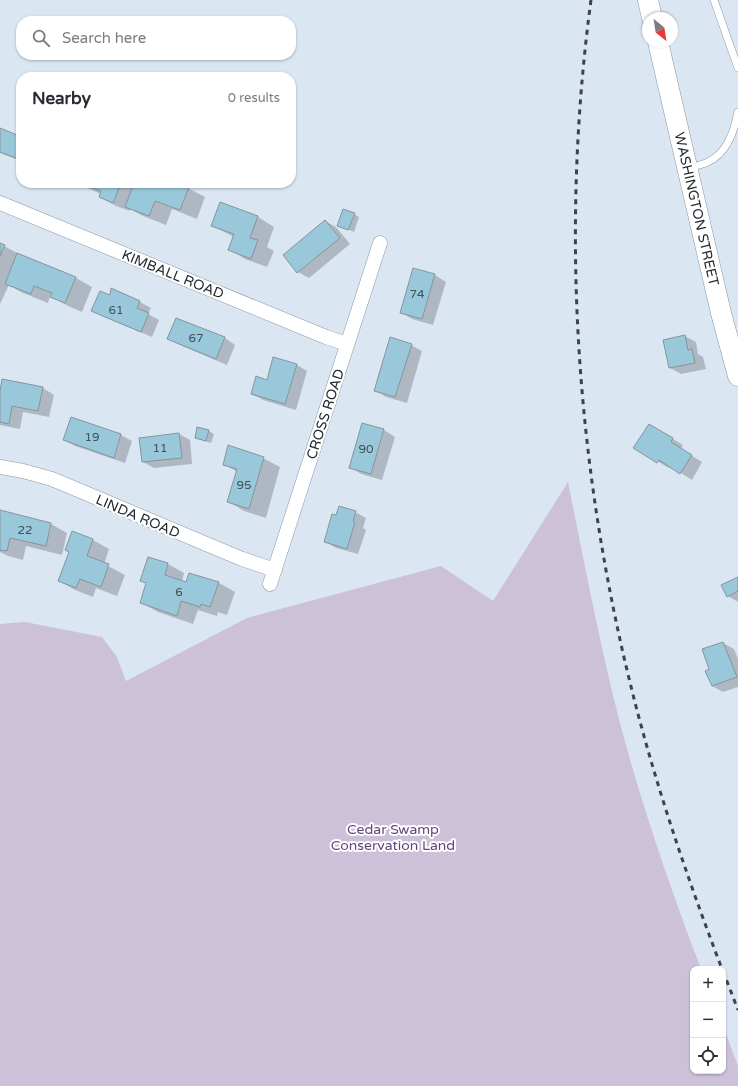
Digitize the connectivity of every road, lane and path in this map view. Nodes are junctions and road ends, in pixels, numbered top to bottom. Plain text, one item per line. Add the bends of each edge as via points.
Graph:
1 (648, 0) edge
2 (714, 0) edge
3 (651, 12) edge
4 (659, 48) edge
5 (738, 68) edge
6 (738, 112) edge
7 (688, 168) junction
8 (0, 203) edge
9 (380, 243) dead end
10 (732, 330) edge
11 (347, 344) junction
12 (738, 376) edge
13 (0, 468) edge
14 (275, 570) junction
15 (270, 584) dead end

1 - 3 main road
2 - 5 lane
4 - 7 main road, WASHINGTON STREET
6 - 7 lane via 732,133 722,152 707,162
7 - 10 main road, WASHINGTON STREET
8 - 11 street, KIMBALL ROAD
9 - 11 street, CROSS ROAD
10 - 12 main road, WASHINGTON STREET
11 - 14 street, CROSS ROAD
13 - 14 street, LINDA ROAD via 52,479 235,556
14 - 15 street, CROSS ROAD

